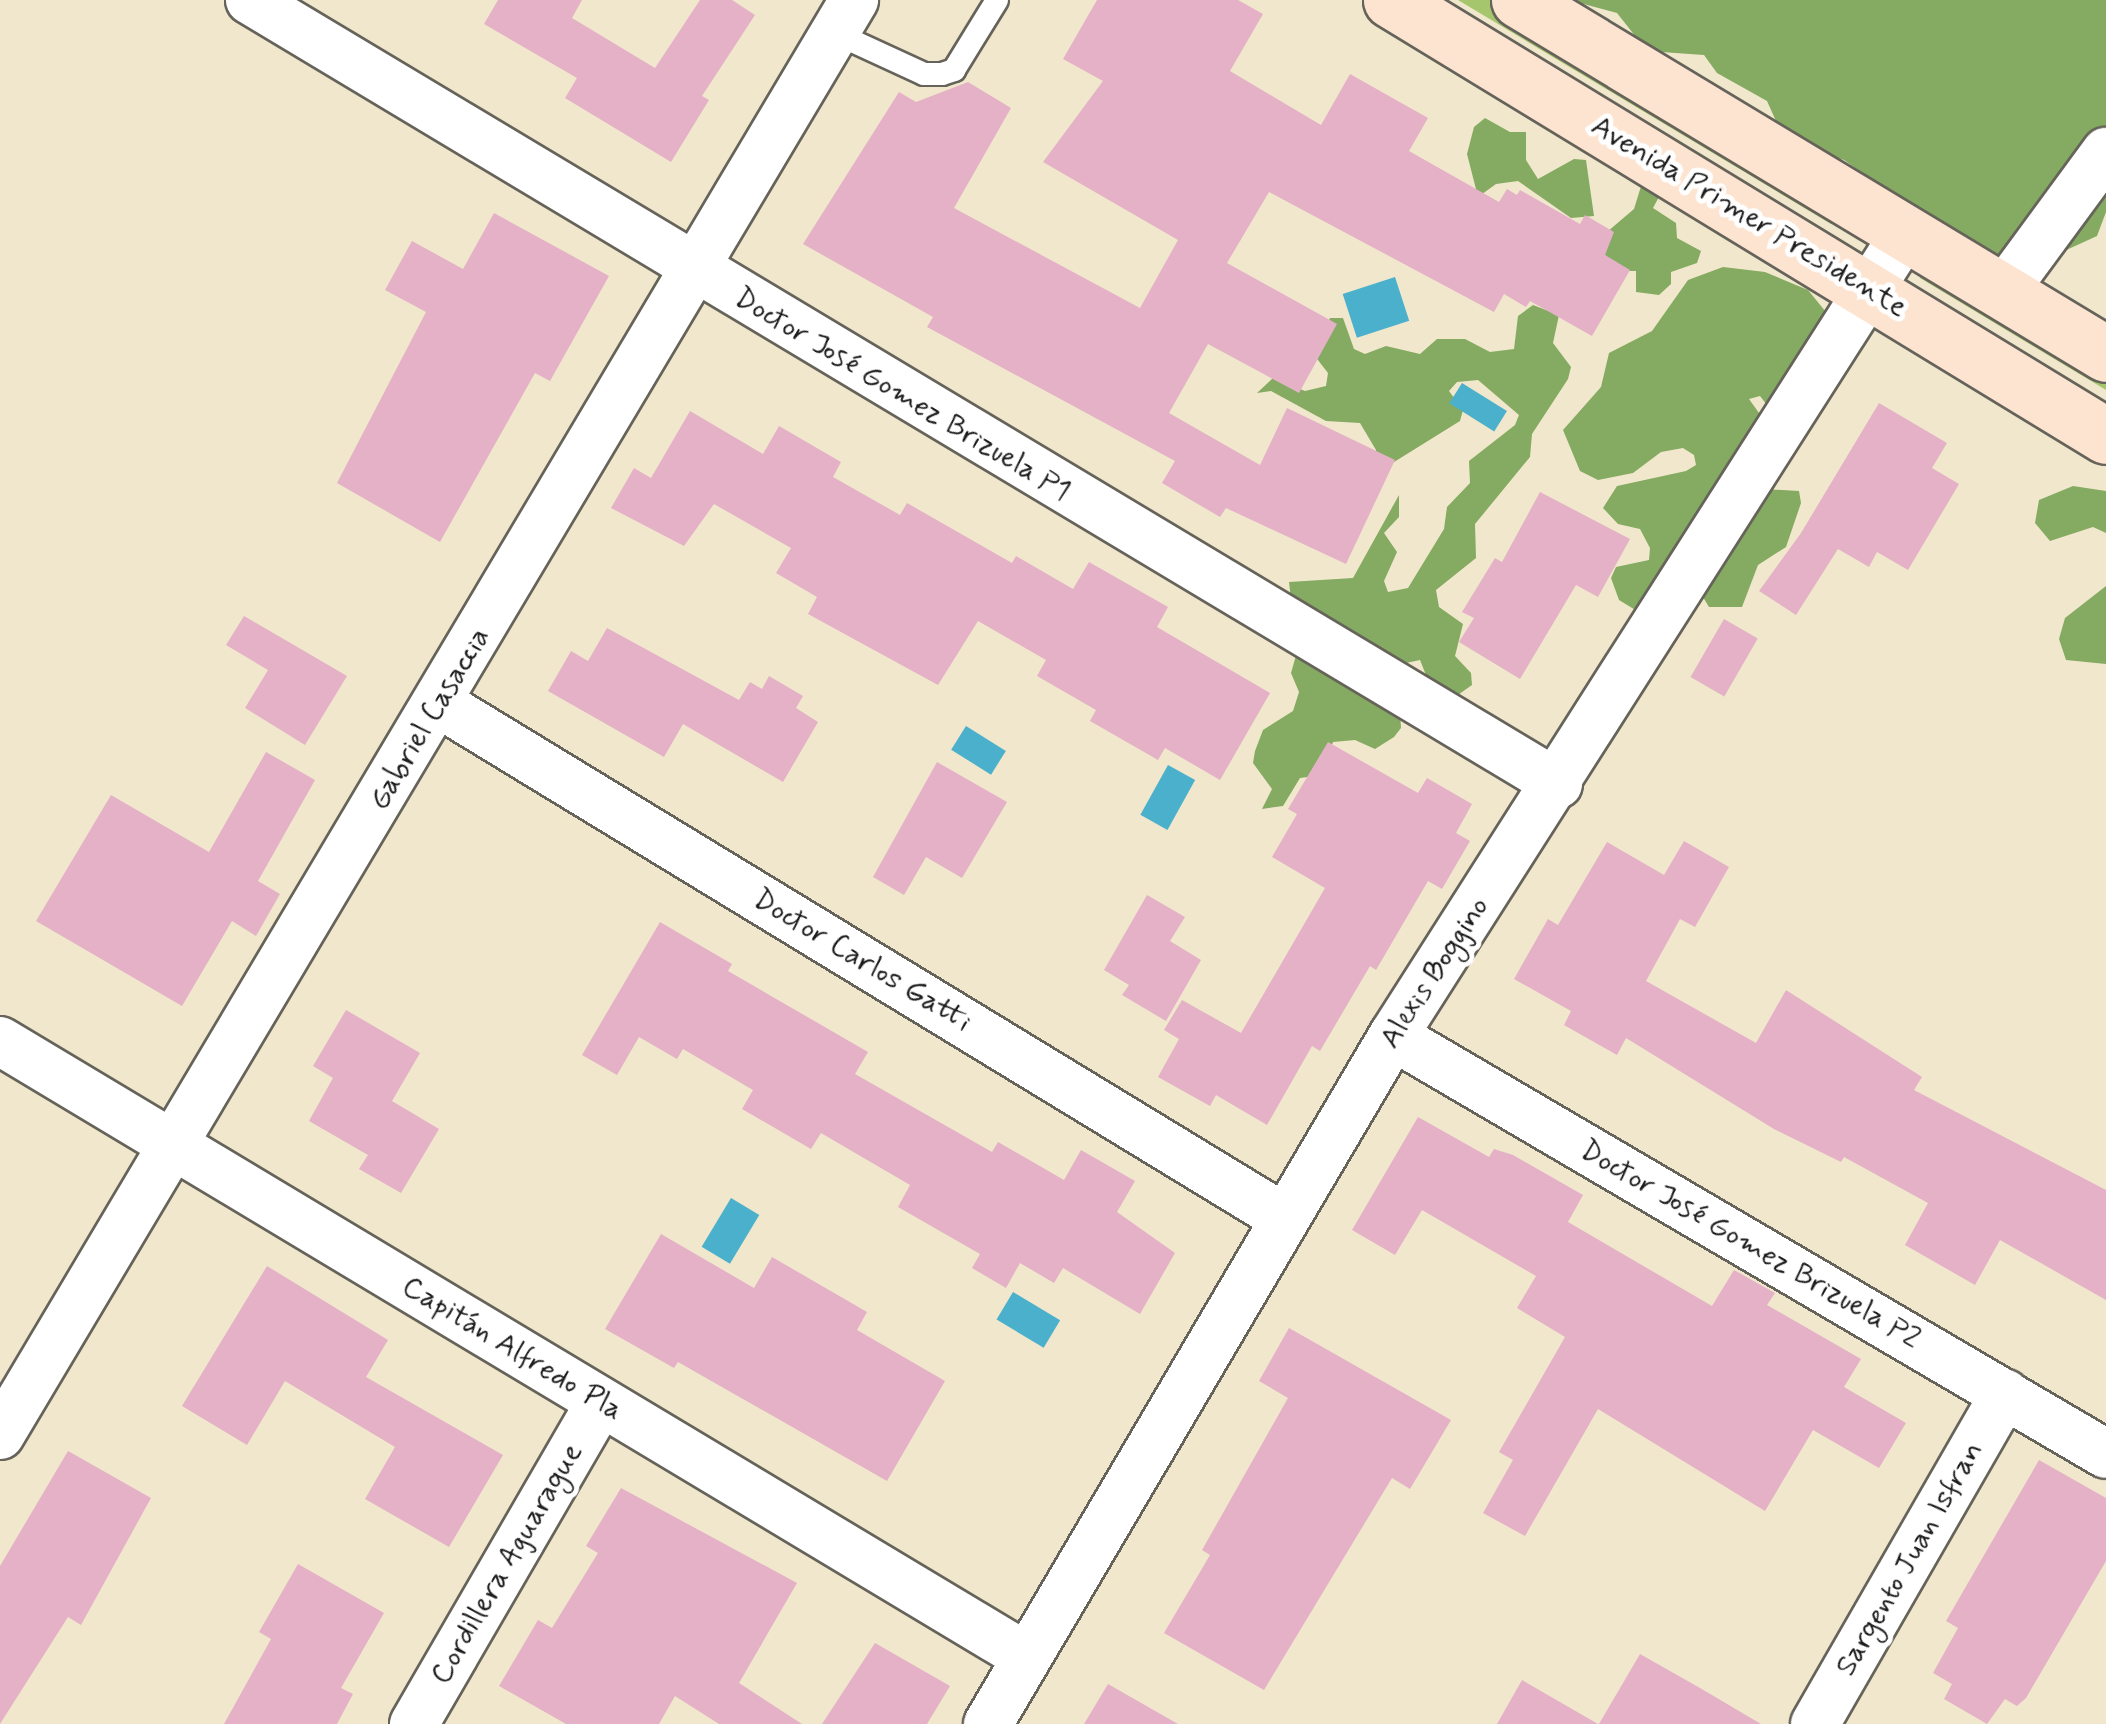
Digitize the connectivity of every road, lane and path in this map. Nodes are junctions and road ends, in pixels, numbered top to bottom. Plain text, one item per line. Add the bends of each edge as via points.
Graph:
1 (250, 0) edge
2 (997, 0) edge
3 (1391, 0) edge
4 (1519, 0) edge
5 (844, 16) edge
6 (2106, 152) edge
7 (1904, 235) junction
8 (693, 270) junction
9 (1868, 289) junction
10 (2003, 292) junction
11 (2106, 354) edge
12 (2106, 436) edge
13 (440, 704) junction
14 (1558, 784) junction
15 (1393, 1036) junction
16 (0, 1040) edge
17 (177, 1145) junction
18 (1284, 1218) junction
19 (2005, 1394) junction
20 (600, 1403) junction
21 (0, 1435) edge
22 (2106, 1454) edge
23 (1025, 1656) junction
24 (414, 1724) edge
25 (988, 1724) edge
26 (1815, 1724) edge

1 - 8 street, Doctor José Gomez Brizuela P1
2 - 5 lane via 954,70 942,74 924,74
3 - 9 main road, Avenida Primer Presidente
4 - 7 main road
5 - 8 street, Gabriel Casaccia
6 - 10 street
7 - 9 street, Alexis Boggino
7 - 10 main road
8 - 13 street, Gabriel Casaccia
8 - 14 street, Doctor José Gomez Brizuela P1
9 - 12 main road, Avenida Primer Presidente
9 - 14 street, Alexis Boggino
10 - 11 main road
13 - 17 street, Gabriel Casaccia
13 - 18 street, Doctor Carlos Gatti
14 - 15 street, Alexis Boggino
15 - 18 street, Alexis Boggino
15 - 19 street, Doctor José Gomez Brizuela P2
16 - 17 street, Capitán Alfredo Pla
17 - 20 street, Capitán Alfredo Pla
17 - 21 street, Gabriel Casaccia
18 - 23 street, Alexis Boggino
19 - 22 street, Doctor José Gomez Brizuela P2
19 - 26 street, Sargento Juan Isfran
20 - 23 street, Capitán Alfredo Pla
20 - 24 street, Cordillera Aguarague
23 - 25 street, Alexis Boggino

